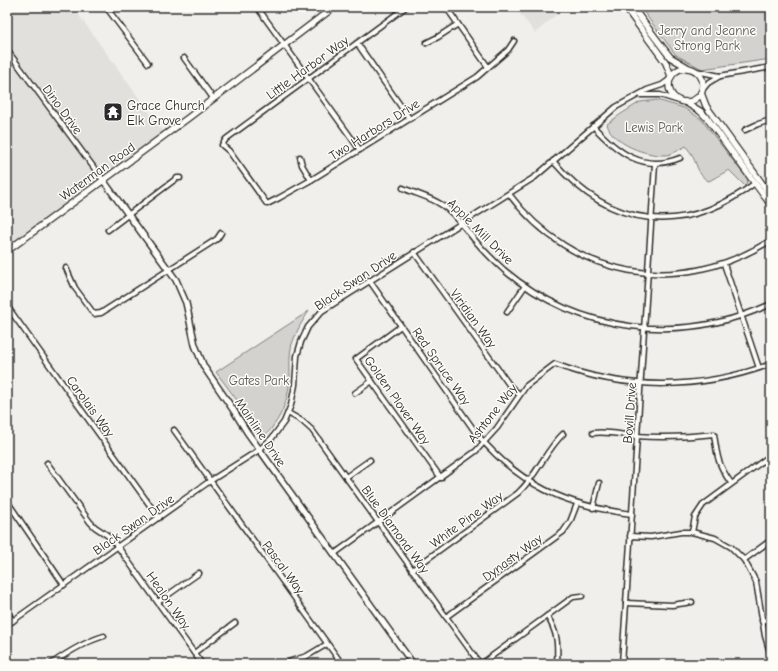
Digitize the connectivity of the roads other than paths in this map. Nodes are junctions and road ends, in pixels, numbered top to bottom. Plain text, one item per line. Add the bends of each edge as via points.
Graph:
1 (106, 7) edge
2 (256, 7) edge
3 (406, 7) edge
4 (446, 7) edge
5 (625, 7) edge
6 (632, 7) edge
7 (331, 8) edge
8 (458, 24) junction
9 (514, 41) dead end
10 (357, 43) junction
11 (426, 43) dead end
12 (284, 45) junction
13 (7, 50) edge
14 (184, 58) dead end
15 (148, 63) dead end
16 (488, 66) junction
17 (771, 67) edge
18 (687, 68) junction
19 (696, 71) junction
20 (720, 76) junction
21 (308, 78) junction
22 (670, 78) junction
23 (702, 91) junction
24 (640, 94) junction
25 (213, 98) junction
26 (676, 100) junction
27 (685, 102) junction
28 (409, 118) junction
29 (771, 120) edge
30 (593, 126) junction
31 (745, 130) dead end
32 (360, 150) junction
33 (300, 157) dead end
34 (680, 158) dead end
35 (553, 162) junction
36 (655, 164) junction
37 (180, 178) dead end
38 (103, 180) junction
39 (311, 180) junction
40 (755, 183) junction
41 (403, 188) dead end
42 (509, 194) junction
43 (771, 196) edge
44 (266, 204) joint
45 (771, 205) edge
46 (128, 214) junction
47 (652, 218) junction
48 (462, 223) junction
49 (108, 230) dead end
50 (221, 233) dead end
51 (768, 242) dead end
52 (7, 251) edge
53 (414, 252) junction
54 (724, 264) junction
55 (66, 268) dead end
56 (169, 270) junction
57 (648, 273) junction
58 (369, 280) junction
59 (525, 286) junction
60 (771, 304) edge
61 (7, 306) edge
62 (507, 312) dead end
63 (742, 316) junction
64 (401, 326) junction
65 (644, 328) junction
66 (771, 364) edge
67 (759, 368) junction
68 (372, 381) junction
69 (641, 383) junction
70 (355, 393) dead end
71 (519, 394) junction
72 (288, 413) junction
73 (174, 430) dead end
74 (593, 433) dead end
75 (563, 434) dead end
76 (637, 437) junction
77 (485, 443) junction
78 (259, 450) junction
79 (771, 455) edge
80 (370, 460) dead end
81 (47, 463) dead end
82 (346, 477) junction
83 (441, 478) junction
84 (210, 481) junction
85 (529, 481) junction
86 (731, 483) junction
87 (599, 484) dead end
88 (7, 501) edge
89 (577, 504) junction
90 (593, 508) junction
91 (632, 514) junction
92 (159, 518) junction
93 (379, 522) junction
94 (692, 532) junction
95 (630, 536) junction
96 (771, 540) edge
97 (118, 547) junction
98 (334, 554) junction
99 (744, 560) junction
100 (412, 570) junction
101 (199, 573) dead end
102 (64, 585) junction
103 (582, 596) dead end
104 (158, 602) junction
105 (692, 602) dead end
106 (626, 603) junction
107 (7, 612) edge
108 (547, 616) junction
109 (446, 617) junction
110 (771, 619) edge
111 (13, 621) junction
112 (762, 621) junction
113 (235, 623) dead end
114 (7, 626) edge
115 (104, 636) dead end
116 (327, 644) junction
117 (194, 653) junction
118 (771, 656) edge
119 (557, 663) edge
120 (51, 664) edge
121 (202, 664) edge
122 (287, 664) edge
123 (342, 664) edge
124 (413, 664) edge
125 (481, 664) edge
126 (604, 664) edge
127 (622, 664) edge

1 - 15 street
2 - 12 street
3 - 10 street, Little Harbor Way
4 - 8 street
5 - 22 main road via 666,63
6 - 18 main road via 670,58
7 - 12 main road, Waterman Road
8 - 11 street
8 - 16 street
9 - 16 street, Two Harbors Drive via 508,50
10 - 21 street, Little Harbor Way
10 - 28 street
12 - 21 street
12 - 25 main road, Waterman Road
13 - 38 street, Dino Drive
14 - 25 street
16 - 28 street, Two Harbors Drive via 471,80
17 - 20 street
18 - 19 main road
18 - 22 main road via 676,70
19 - 20 street
19 - 23 main road via 702,79
20 - 23 street via 708,83
21 - 32 street
21 - 44 street, Little Harbor Way via 226,139 222,145 229,151
22 - 24 street, Black Swan Drive via 662,86
22 - 26 main road via 669,89
23 - 27 main road via 692,102
23 - 43 main road via 706,106
24 - 26 street
24 - 30 street, Black Swan Drive via 616,107
25 - 38 main road, Waterman Road
26 - 27 main road
27 - 40 main road via 707,118
28 - 32 street, Two Harbors Drive
29 - 31 street
30 - 35 street, Black Swan Drive
30 - 36 street via 620,152 637,160
32 - 39 street, Two Harbors Drive
33 - 39 street
34 - 36 street
35 - 42 street, Black Swan Drive
35 - 47 street via 596,200 618,210
36 - 47 street, Bovill Drive
37 - 46 street
38 - 46 street, Mainline Drive
38 - 52 main road, Waterman Road
39 - 44 street, Two Harbors Drive
40 - 45 main road
40 - 47 street via 727,202 705,212 681,217
41 - 48 street, Apple Mill Drive via 432,199
42 - 48 street, Black Swan Drive
42 - 57 street via 527,216 572,250 614,267
46 - 49 street
46 - 56 street, Mainline Drive
47 - 57 street, Bovill Drive
48 - 53 street, Black Swan Drive
48 - 59 street, Apple Mill Drive via 494,261
50 - 56 street via 217,239
51 - 54 street
53 - 58 street, Black Swan Drive
53 - 71 street, Viridian Way via 510,386
54 - 57 street via 681,273
54 - 63 street
55 - 56 street via 75,288 94,314 101,313
56 - 78 street, Mainline Drive via 186,303 195,345 204,367
57 - 65 street, Bovill Drive
58 - 64 street, Red Spruce Way
58 - 72 street, Black Swan Drive via 322,311 308,327 296,356 295,390
59 - 62 street
59 - 65 street, Apple Mill Drive via 575,312 606,322
60 - 63 street, Apple Mill Drive
61 - 92 street, Carolais Way
63 - 65 street, Apple Mill Drive via 697,326
63 - 67 street
64 - 68 street, Golden Plover Way via 356,359
64 - 77 street, Red Spruce Way
65 - 69 street, Bovill Drive
66 - 67 street
67 - 69 street via 700,382
68 - 70 street
68 - 83 street, Golden Plover Way
69 - 71 street, Ashtone Way via 598,377 555,364 534,378
69 - 76 street, Bovill Drive
71 - 77 street, Ashtone Way
72 - 78 street, Black Swan Drive via 278,431
72 - 82 street, Blue Diamond Way via 308,426
73 - 84 street, Pascal Way
74 - 76 street
75 - 85 street, White Pine Way
76 - 86 street via 714,434 718,460
76 - 91 street, Bovill Drive
77 - 83 street, Ashtone Way
77 - 85 street, Red Spruce Way
78 - 84 street, Black Swan Drive
78 - 98 street, Mainline Drive
79 - 86 street
80 - 82 street
81 - 97 street, Healon Way via 90,522
82 - 93 street, Blue Diamond Way
83 - 93 street, Ashtone Way
84 - 92 street, Black Swan Drive
84 - 116 street, Pascal Way
85 - 89 street, Red Spruce Way
85 - 100 street, White Pine Way via 518,493
86 - 94 street via 703,505 695,518
87 - 90 street
88 - 102 street
89 - 90 street, Red Spruce Way
89 - 109 street, Dynasty Way via 563,532
90 - 91 street, Red Spruce Way
91 - 95 street, Bovill Drive
92 - 97 street, Black Swan Drive
93 - 98 street, Ashtone Way
93 - 100 street, Blue Diamond Way
94 - 95 street via 651,537
94 - 99 street via 723,542
95 - 106 street, Bovill Drive
96 - 99 street
97 - 102 street, Black Swan Drive
97 - 104 street, Healon Way
98 - 124 street, Mainline Drive
99 - 112 street via 756,582
100 - 109 street, Blue Diamond Way
101 - 104 street
102 - 111 street, Black Swan Drive
103 - 108 street via 573,597
104 - 117 street, Healon Way
105 - 106 street via 672,605
106 - 127 street, Bovill Drive
107 - 111 street
108 - 119 street via 557,638
108 - 125 street
109 - 125 street, Blue Diamond Way
110 - 112 street
111 - 114 street, Black Swan Drive
112 - 118 street
113 - 117 street
115 - 120 street via 77,646
116 - 122 street
116 - 123 street, Pascal Way
117 - 121 street, Healon Way
119 - 126 street

